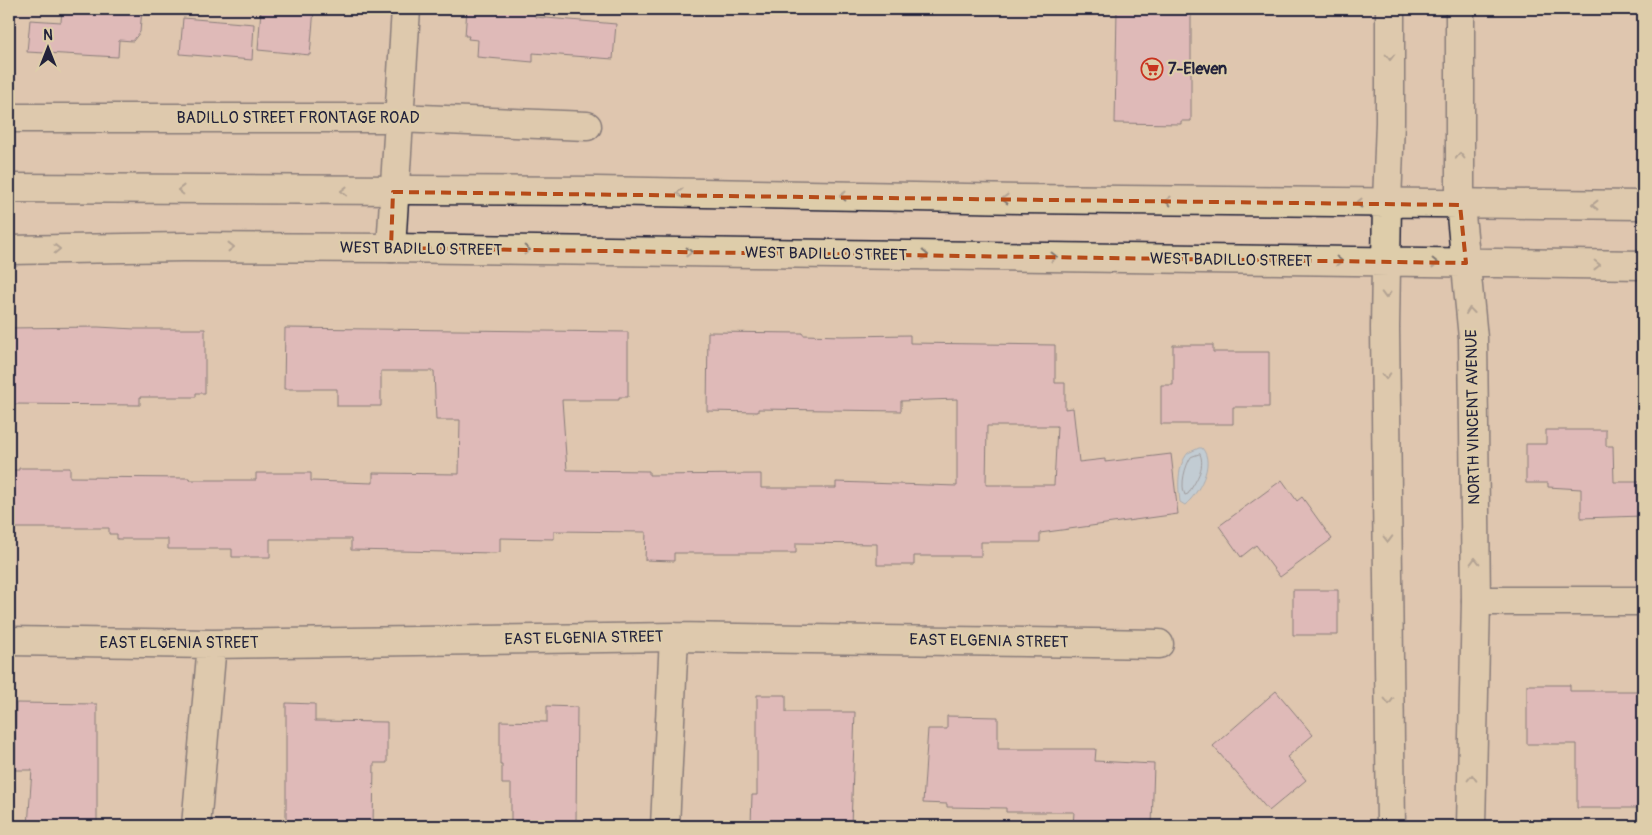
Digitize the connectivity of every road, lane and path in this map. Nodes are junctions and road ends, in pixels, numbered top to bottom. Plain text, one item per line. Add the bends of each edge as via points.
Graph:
1 (406, 9) edge
2 (1390, 9) edge
3 (1460, 9) edge
4 (9, 118) edge
5 (398, 118) junction
6 (587, 126) dead end
7 (9, 188) edge
8 (393, 192) junction
9 (1386, 203) junction
10 (1460, 205) junction
11 (1643, 205) edge
12 (391, 248) junction
13 (9, 250) edge
14 (1386, 262) junction
15 (1466, 263) junction
16 (1643, 265) edge
17 (1643, 600) edge
18 (1476, 601) junction
19 (674, 636) junction
20 (9, 641) edge
21 (212, 644) junction
22 (1159, 644) dead end
23 (196, 826) edge
24 (665, 826) edge
25 (1391, 826) edge
26 (1471, 826) edge

1 - 5 main road
2 -> 9 main road
10 -> 3 main road, NORTH VINCENT AVENUE
4 - 5 main road, BADILLO STREET FRONTAGE ROAD
5 - 6 main road, BADILLO STREET FRONTAGE ROAD
5 - 8 main road
8 -> 7 main road
9 -> 8 main road via 596,191
8 - 12 main road
9 - 10 main road
9 - 14 main road
11 -> 10 main road
10 - 15 main road, NORTH VINCENT AVENUE
13 -> 12 main road, WEST BADILLO STREET
12 -> 14 main road, WEST BADILLO STREET
14 -> 15 main road, WEST BADILLO STREET
14 -> 25 main road
15 -> 16 main road, WEST BADILLO STREET
18 -> 15 main road, NORTH VINCENT AVENUE via 1473,338
17 - 18 main road
26 -> 18 main road, NORTH VINCENT AVENUE
19 - 21 main road, EAST ELGENIA STREET
19 - 22 main road, EAST ELGENIA STREET
19 - 24 main road
20 - 21 main road, EAST ELGENIA STREET
21 - 23 main road

